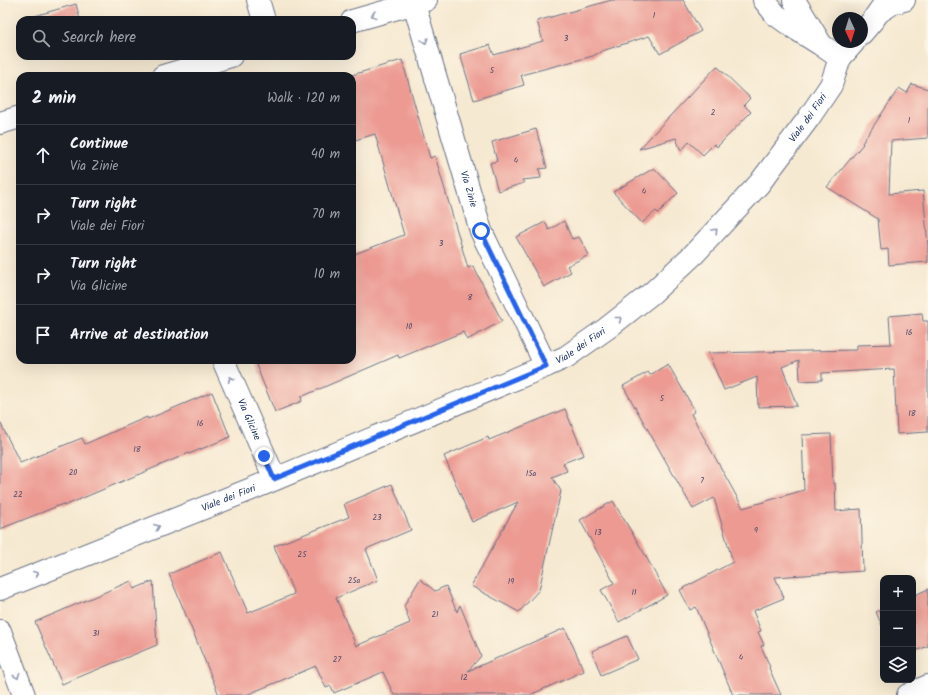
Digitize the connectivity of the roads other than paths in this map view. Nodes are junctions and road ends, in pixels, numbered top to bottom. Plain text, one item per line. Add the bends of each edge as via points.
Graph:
1 (258, 0) edge
2 (764, 0) edge
3 (794, 0) edge
4 (904, 0) edge
5 (420, 2) edge
6 (883, 6) edge
7 (263, 16) edge
8 (356, 20) edge
9 (868, 25) edge
10 (820, 44) junction
11 (847, 50) edge
12 (217, 60) edge
13 (177, 72) edge
14 (16, 118) edge
15 (0, 123) edge
16 (225, 364) edge
17 (546, 366) junction
18 (274, 479) junction
19 (0, 588) edge
20 (0, 631) edge
21 (928, 686) edge
22 (24, 695) edge
23 (908, 695) edge

1 - 7 street
2 - 10 street via 776,15
3 - 10 street
4 - 6 street
5 -> 8 street
5 -> 17 street, Via Zinie via 481,231
6 - 9 street
10 - 11 street
17 -> 11 street, Viale dei Fiori via 566,357 606,329 652,293 694,254 758,184 808,119 831,85
12 - 13 street
14 - 15 street
18 -> 16 street, Via Glicine
17 - 18 street, Viale dei Fiori
19 -> 18 street, Viale dei Fiori
20 -> 22 street
21 - 23 street

